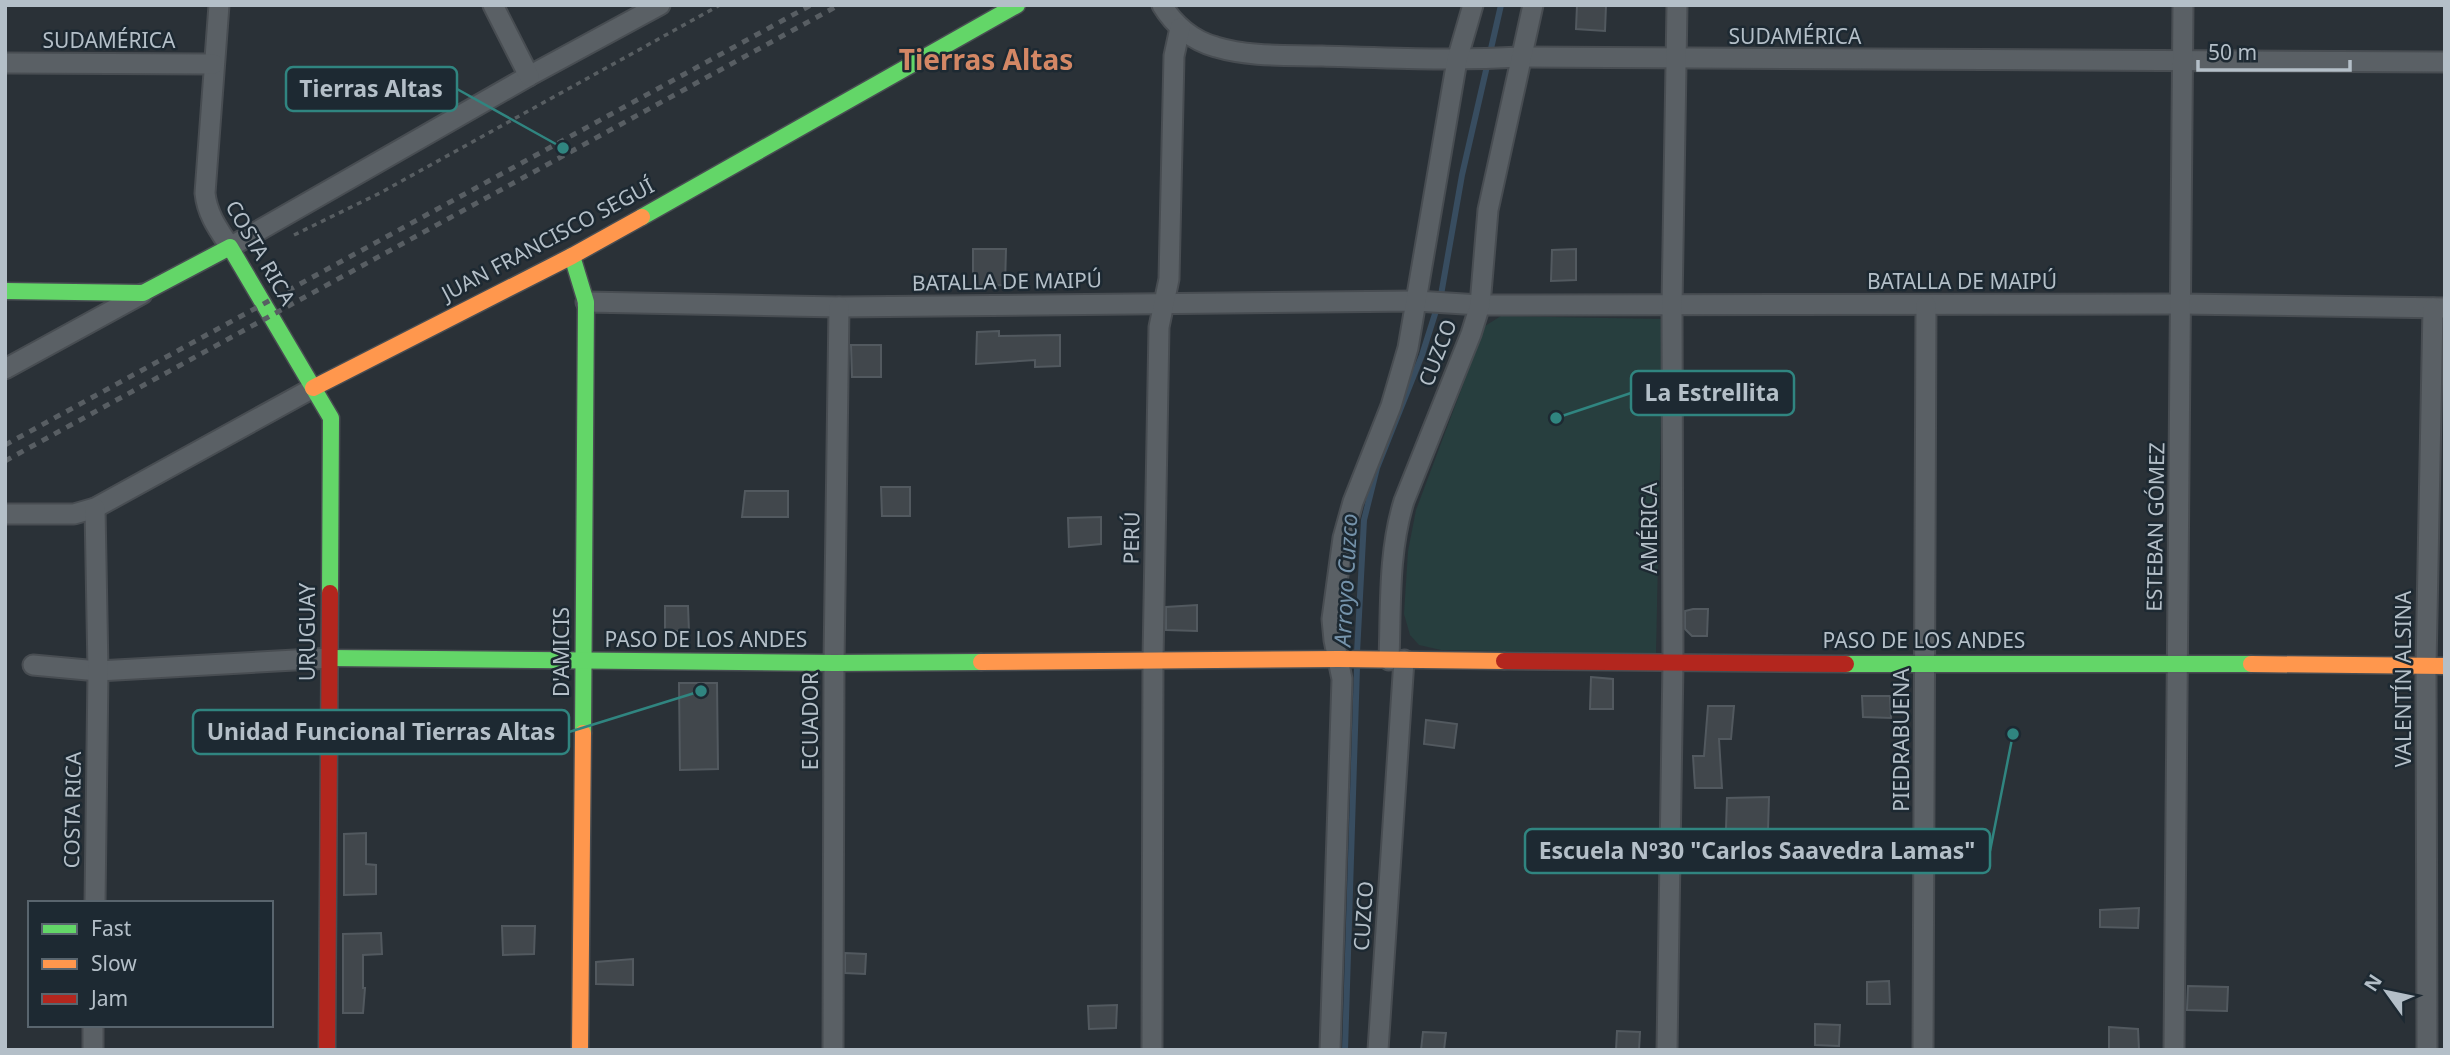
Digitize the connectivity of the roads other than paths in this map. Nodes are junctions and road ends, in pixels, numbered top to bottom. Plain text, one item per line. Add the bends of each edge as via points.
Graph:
1 (219, 5) edge
2 (493, 5) edge
3 (660, 5) edge
4 (1017, 5) edge
5 (1162, 5) edge
6 (1473, 5) edge
7 (1533, 5) edge
8 (1677, 5) edge
9 (2183, 5) edge
10 (1180, 28) junction
11 (1512, 57) junction
12 (1676, 59) junction
13 (1463, 60) junction
14 (2182, 61) junction
15 (2445, 62) edge
16 (5, 63) edge
17 (213, 64) junction
18 (529, 76) junction
19 (230, 247) junction
20 (572, 256) junction
21 (5, 291) edge
22 (143, 293) junction
23 (1423, 301) junction
24 (586, 302) junction
25 (1164, 302) junction
26 (2181, 304) junction
27 (1480, 305) junction
28 (1926, 305) junction
29 (1672, 306) junction
30 (839, 307) junction
31 (2439, 308) edge
32 (5, 369) edge
33 (313, 388) junction
34 (95, 508) junction
35 (5, 514) edge
36 (331, 658) junction
37 (1153, 659) junction
38 (1351, 660) junction
39 (1396, 660) junction
40 (583, 662) junction
41 (1673, 662) junction
42 (834, 663) junction
43 (2178, 663) junction
44 (33, 665) dead end
45 (1925, 665) junction
46 (2435, 666) edge
47 (98, 671) junction
48 (95, 901) edge
49 (93, 1027) edge
50 (93, 1050) edge
51 (327, 1050) edge
52 (580, 1050) edge
53 (833, 1050) edge
54 (1152, 1050) edge
55 (1330, 1050) edge
56 (1378, 1050) edge
57 (1667, 1050) edge
58 (1923, 1050) edge
59 (2174, 1050) edge
60 (2427, 1050) edge

1 - 17 street, COSTA RICA
2 - 18 street
3 - 18 street
4 - 20 street, JUAN FRANCISCO SEGUÍ
5 - 10 street, SUDAMÉRICA
6 - 13 street
7 - 11 street, CUZCO
8 - 12 street, AMÉRICA
9 - 14 street, ESTEBAN GÓMEZ
10 - 13 street, SUDAMÉRICA via 1216,47 1265,54
10 - 25 street, PERÚ via 1174,56 1169,279
11 - 12 street, SUDAMÉRICA
11 - 13 street, SUDAMÉRICA
11 - 27 street, CUZCO via 1488,210
12 - 14 street, SUDAMÉRICA
12 - 29 street, AMÉRICA
13 - 23 street
14 - 15 street, SUDAMÉRICA
14 - 26 street, ESTEBAN GÓMEZ
16 - 17 street, SUDAMÉRICA
17 - 19 street, COSTA RICA via 206,207
18 - 19 street
19 - 22 street
19 - 33 street, COSTA RICA
20 - 24 street, D'AMICIS
20 - 33 street, JUAN FRANCISCO SEGUÍ
21 - 22 street
22 - 32 street
23 - 25 street, BATALLA DE MAIPÚ
23 - 27 street, BATALLA DE MAIPÚ
23 - 38 street via 1343,538 1332,619 1334,640
24 - 30 street, BATALLA DE MAIPÚ
24 - 40 street, D'AMICIS
25 - 30 street, BATALLA DE MAIPÚ
25 - 37 street, PERÚ via 1159,327
26 - 28 street, BATALLA DE MAIPÚ
26 - 31 street, BATALLA DE MAIPÚ
26 - 43 street, ESTEBAN GÓMEZ
27 - 29 street, BATALLA DE MAIPÚ
27 - 39 street, CUZCO via 1396,527 1392,553
28 - 29 street, BATALLA DE MAIPÚ
28 - 45 street, PIEDRABUENA
29 - 41 street, AMÉRICA
30 - 42 street, ECUADOR
31 - 46 street, VALENTÍN ALSINA
33 - 34 street, JUAN FRANCISCO SEGUÍ
33 - 36 street, URUGUAY via 331,418
34 - 35 street, JUAN FRANCISCO SEGUÍ via 74,514
34 - 47 street, COSTA RICA
36 - 40 street, PASO DE LOS ANDES
36 - 47 street, PASO DE LOS ANDES
36 - 51 street, URUGUAY
37 - 38 street, PASO DE LOS ANDES
37 - 42 street, PASO DE LOS ANDES
37 - 54 street, PERÚ
38 - 39 street, PASO DE LOS ANDES
38 - 55 street via 1342,679
39 - 41 street, PASO DE LOS ANDES
39 - 56 street, CUZCO
40 - 42 street, PASO DE LOS ANDES
40 - 52 street, D'AMICIS
41 - 45 street, PASO DE LOS ANDES
41 - 57 street, AMÉRICA
42 - 53 street, ECUADOR
43 - 45 street, PASO DE LOS ANDES
43 - 46 street, PASO DE LOS ANDES
43 - 59 street, ESTEBAN GÓMEZ
44 - 47 street, PASO DE LOS ANDES
45 - 58 street, PIEDRABUENA
46 - 60 street, VALENTÍN ALSINA
47 - 48 street, COSTA RICA
49 - 50 street

